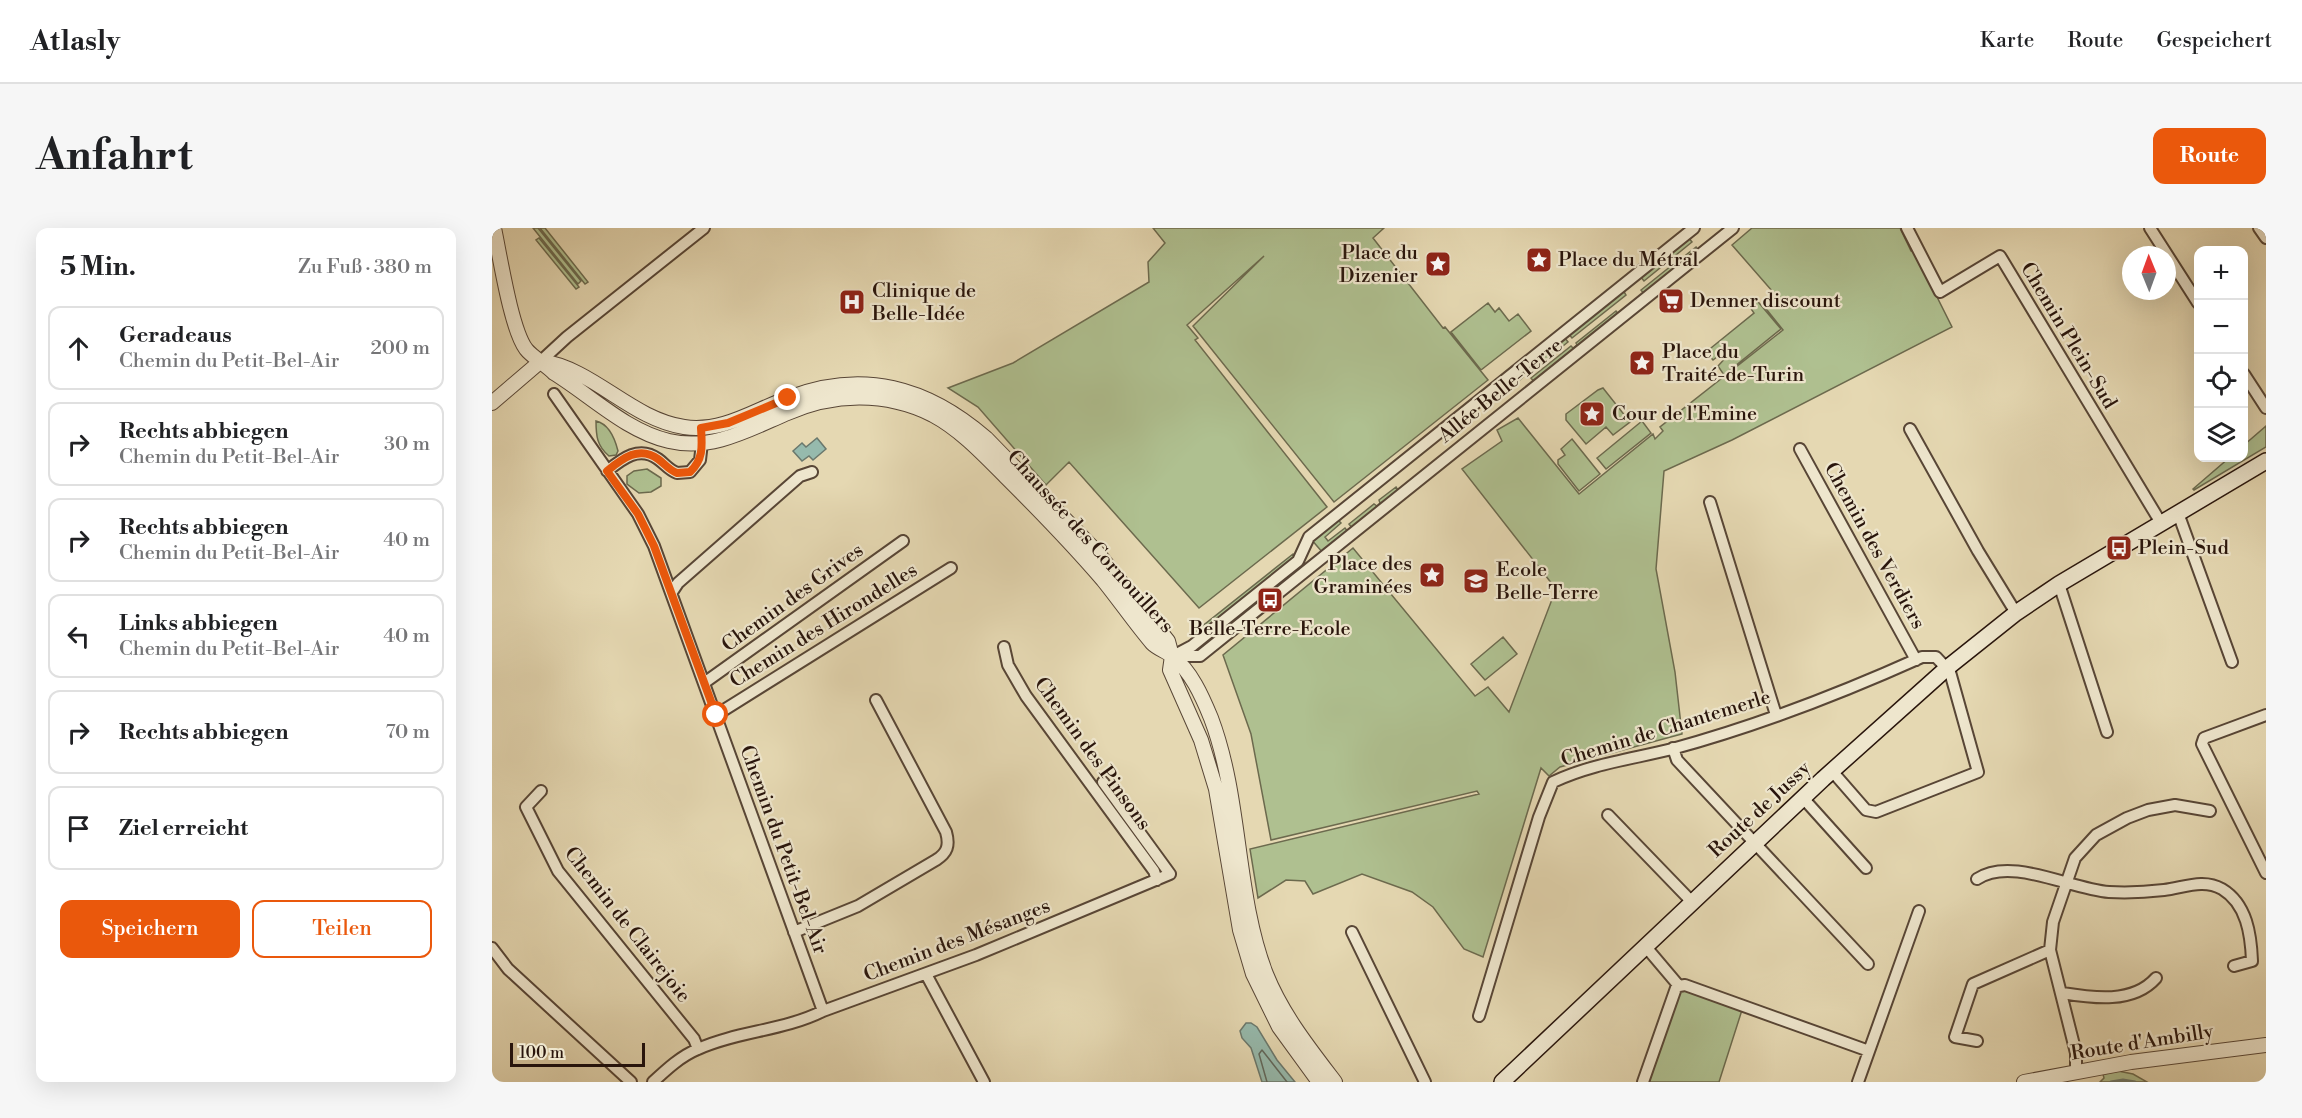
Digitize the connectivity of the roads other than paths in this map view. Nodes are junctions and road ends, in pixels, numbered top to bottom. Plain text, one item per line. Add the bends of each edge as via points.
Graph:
1 (494, 228) edge
2 (704, 228) edge
3 (1694, 228) edge
4 (1733, 228) edge
5 (1907, 228) edge
6 (2151, 228) edge
7 (2259, 228) edge
8 (2266, 238) edge
9 (2197, 300) edge
10 (541, 361) junction
11 (2248, 380) edge
12 (554, 394) dead end
13 (492, 403) edge
14 (2266, 408) edge
15 (701, 428) junction
16 (1910, 429) dead end
17 (702, 443) junction
18 (1800, 449) dead end
19 (2266, 461) edge
20 (607, 471) junction
21 (812, 472) dead end
22 (1710, 502) dead end
23 (2178, 513) junction
24 (2161, 523) junction
25 (903, 541) dead end
26 (951, 568) dead end
27 (2059, 584) junction
28 (672, 592) junction
29 (2016, 613) junction
30 (1004, 647) dead end
31 (1172, 656) junction
32 (1916, 660) junction
33 (2232, 662) dead end
34 (1947, 668) junction
35 (704, 683) junction
36 (876, 700) dead end
37 (716, 715) junction
38 (1776, 715) junction
39 (2266, 715) edge
40 (2107, 732) dead end
41 (1673, 748) junction
42 (1832, 771) junction
43 (1103, 782) dead end
44 (541, 791) dead end
45 (1803, 798) junction
46 (2210, 811) dead end
47 (1608, 814) dead end
48 (1756, 844) junction
49 (1866, 868) dead end
50 (2266, 873) edge
51 (1977, 879) dead end
52 (1157, 880) junction
53 (2066, 882) junction
54 (1693, 903) junction
55 (1919, 911) dead end
56 (794, 932) junction
57 (1352, 932) dead end
58 (1646, 947) junction
59 (492, 948) edge
60 (2050, 950) junction
61 (1868, 964) dead end
62 (2234, 966) dead end
63 (926, 974) junction
64 (2156, 978) dead end
65 (1679, 986) junction
66 (2062, 993) junction
67 (823, 1011) junction
68 (1479, 1016) dead end
69 (1977, 1041) dead end
70 (2266, 1045) edge
71 (698, 1049) junction
72 (1869, 1051) junction
73 (2076, 1072) junction
74 (631, 1082) edge
75 (653, 1082) edge
76 (984, 1082) edge
77 (1319, 1082) edge
78 (1335, 1082) edge
79 (1425, 1082) edge
80 (1502, 1082) edge
81 (1643, 1082) edge
82 (1858, 1082) edge
83 (2029, 1082) edge

1 - 10 street via 518,333 526,351
2 - 10 street
3 - 31 street, Allée Belle-Terre via 1309,537 1298,561 1192,646
4 - 31 street, Allée Belle-Terre via 1200,656
5 - 24 street, Chemin Plein-Sud via 1940,292 2000,256
6 - 9 street
7 - 8 street
10 - 13 street
10 - 15 street, Chaussée des Cornouillers via 578,372 656,419
10 - 17 street, Chaussée des Cornouillers via 645,432 671,441
11 - 14 street
12 - 20 street, Chemin du Petit-Bel-Air
15 - 17 street
15 - 31 street, Chaussée des Cornouillers via 728,423 788,398 831,386 873,384 918,394 940,404 986,438 1097,552 1168,641
16 - 29 street
17 - 20 street via 699,460 690,472 677,473 653,456 640,453 628,456
17 - 31 street, Chaussée des Cornouillers via 734,436 812,403 836,398 891,400 933,415 956,430 1010,480 1096,573 1154,644
18 - 32 street, Chemin des Verdiers
19 - 23 main road, Route de Jussy
20 - 28 street, Chemin du Petit-Bel-Air via 638,514
21 - 28 street via 800,476
22 - 38 street
23 - 24 main road, Route de Jussy
23 - 33 street
24 - 27 main road, Route de Jussy
25 - 35 street, Chemin des Grives
26 - 37 street, Chemin des Hirondelles
27 - 29 main road, Route de Jussy
27 - 40 street
28 - 35 street, Chemin du Petit-Bel-Air
29 - 34 main road, Route de Jussy
30 - 52 street, Chemin des Pinsons via 1008,665 1026,696
31 - 77 street, Chaussée des Cornouillers via 1170,670 1201,740 1216,789 1240,930 1253,974 1279,1027
31 - 78 street, Chaussée des Cornouillers via 1193,678 1219,745 1229,781 1252,924 1266,974 1287,1015
32 - 34 street via 1932,656
32 - 38 street, Chemin de Chantemerle
34 - 42 main road, Route de Jussy
34 - 42 street via 1978,772 1876,812 1866,810
35 - 37 street, Chemin du Petit-Bel-Air
36 - 56 street via 946,832 948,849 936,861 858,906
37 - 56 street, Chemin du Petit-Bel-Air
38 - 41 street, Chemin de Chantemerle
39 - 50 street via 2204,738 2202,744
41 - 48 street via 1675,758
41 - 68 street, Chemin de Chantemerle via 1572,773 1553,782
42 - 45 main road, Route de Jussy
43 - 52 street via 1170,874
44 - 71 street, Chemin de Clairejoie via 526,807 558,872 694,1039
45 - 48 main road, Route de Jussy
45 - 49 street
46 - 53 street via 2171,805 2127,818 2089,840 2075,858
47 - 54 street
48 - 54 main road, Route de Jussy
48 - 61 street
51 - 53 street via 1987,872 2015,871
52 - 63 street, Chemin des Mésanges
53 - 60 street via 2053,922
53 - 62 street via 2109,892 2161,891 2202,883 2223,889 2240,906 2250,934 2252,961
54 - 58 main road, Route de Jussy
55 - 72 street
56 - 67 street, Chemin du Petit-Bel-Air
57 - 79 street
58 - 65 street
58 - 80 main road, Route de Jussy
59 - 74 street via 508,969
60 - 66 street
60 - 69 street via 1973,984 1955,1037
63 - 67 street, Chemin des Mésanges
63 - 76 street
64 - 66 street via 2145,989 2116,996 2096,998
65 - 72 street
65 - 81 street
66 - 73 street via 2076,1053
67 - 71 street, Chemin des Mésanges via 798,1022 726,1038
70 - 73 street, Route d'Ambilly
71 - 75 street, Chemin des Mésanges
72 - 82 street
73 - 83 street, Route d'Ambilly

